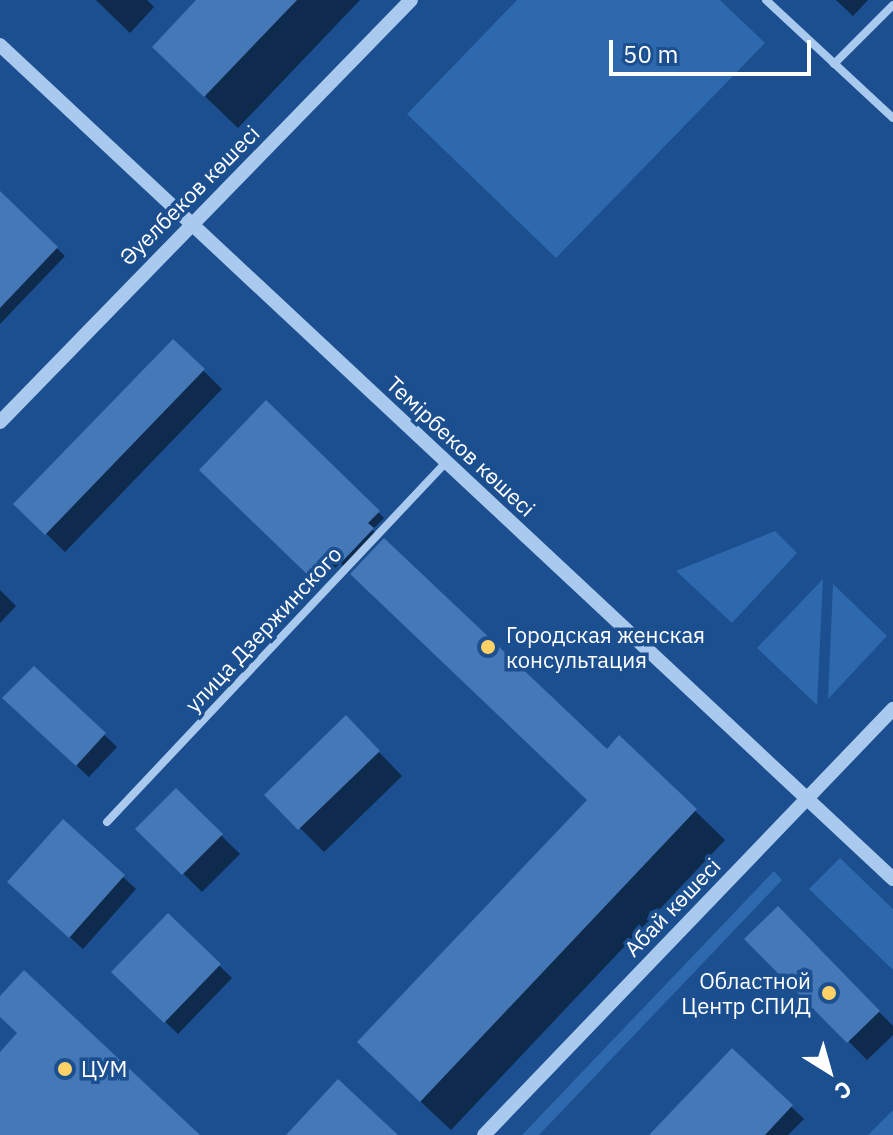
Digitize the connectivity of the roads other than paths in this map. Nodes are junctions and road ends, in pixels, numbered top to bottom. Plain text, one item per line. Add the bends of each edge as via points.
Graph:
1 (411, 0) edge
2 (766, 0) edge
3 (893, 5) edge
4 (0, 45) edge
5 (834, 64) junction
6 (893, 118) edge
7 (193, 225) junction
8 (0, 422) edge
9 (446, 462) junction
10 (893, 709) edge
11 (807, 799) junction
12 (107, 822) dead end
13 (893, 879) edge
14 (484, 1135) edge

1 - 7 street, Әуелбеков көшесі
2 - 5 street
3 - 5 street
4 - 7 street, Темірбеков көшесі
5 - 6 street
7 - 8 street, Әуелбеков көшесі
7 - 9 street, Темірбеков көшесі
9 - 11 street, Темірбеков көшесі
9 - 12 street, улица Дзержинского
10 - 11 street, Абай көшесі
11 - 13 street, Темірбеков көшесі
11 - 14 street, Абай көшесі

